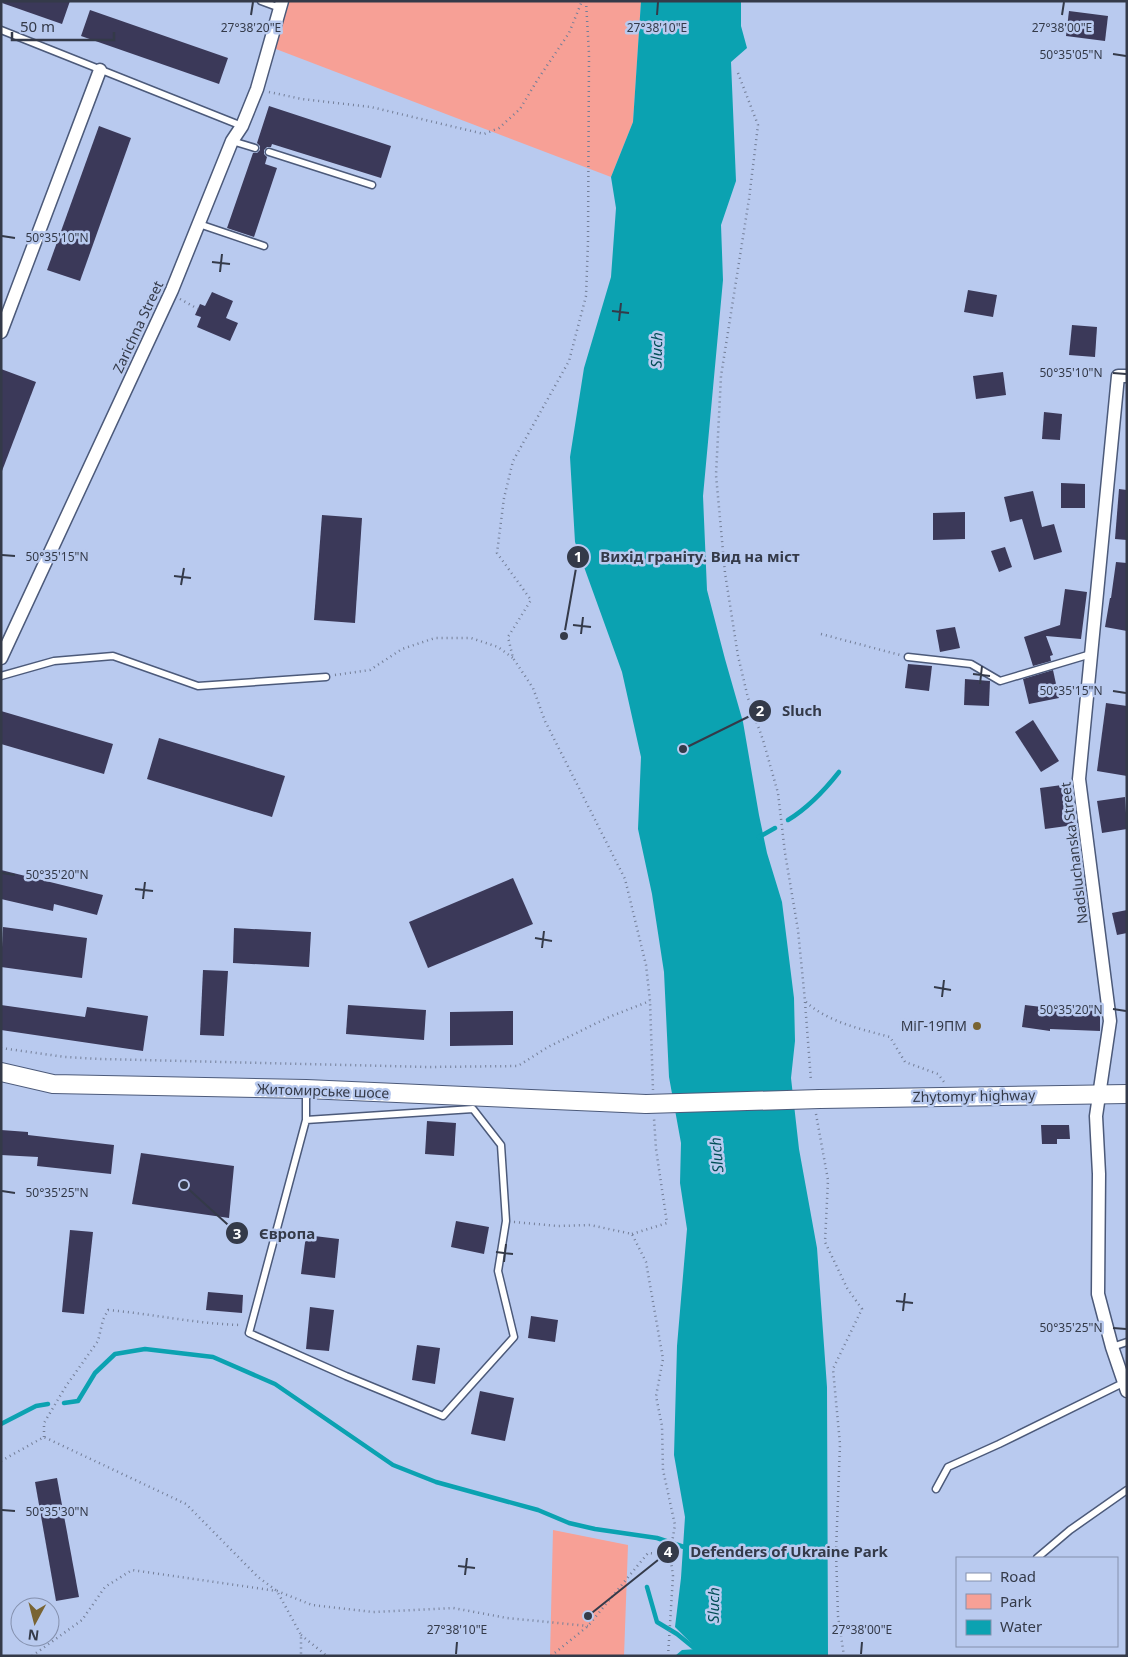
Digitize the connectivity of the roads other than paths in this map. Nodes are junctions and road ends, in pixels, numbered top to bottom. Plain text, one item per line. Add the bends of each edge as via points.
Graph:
1 (261, 1) edge
2 (281, 4) edge
3 (1, 30) edge
4 (100, 70) junction
5 (242, 126) junction
6 (232, 141) junction
7 (255, 148) dead end
8 (269, 152) dead end
9 (372, 185) dead end
10 (199, 224) junction
11 (264, 246) dead end
12 (1, 332) edge
13 (1127, 376) edge
14 (1091, 654) junction
15 (908, 657) road end
16 (1, 658) edge
17 (1, 676) edge
18 (326, 677) road end
19 (1, 1072) edge
20 (306, 1089) junction
21 (1100, 1094) junction
22 (1127, 1094) edge
23 (818, 1102) joint
24 (306, 1120) junction
25 (1127, 1342) edge
26 (1112, 1347) junction
27 (1125, 1386) edge
28 (936, 1489) dead end
29 (1127, 1490) edge
30 (1038, 1557) edge

1 - 2 lane
2 - 5 street, Zarichna Street via 257,89
3 - 4 lane
4 - 5 lane
4 - 12 street
5 - 6 street, Zarichna Street
6 - 7 lane
6 - 10 street, Zarichna Street
8 - 9 lane
10 - 11 lane
10 - 16 street, Zarichna Street via 172,290
13 - 14 street, Nadsluchanska Street via 1118,376
14 - 15 lane via 1000,681 971,664
14 - 21 street, Nadsluchanska Street via 1079,779 1110,1021
17 - 18 lane via 54,661 113,656 198,686
19 - 20 main road, Житомирське шосе via 53,1084
20 - 23 main road, Житомирське шосе, bridge via 651,1102
20 - 24 lane
21 - 22 main road, Zhytomyr highway
21 - 23 main road, Zhytomyr highway
21 - 26 street, Nadsluchanska Street via 1096,1116 1098,1294
24 - 24 lane via 249,1333 443,1416 514,1337 498,1271 506,1221 500,1145 473,1110
25 - 26 lane
26 - 27 street, Nadsluchanska Street
27 - 28 lane via 948,1467
29 - 30 lane

